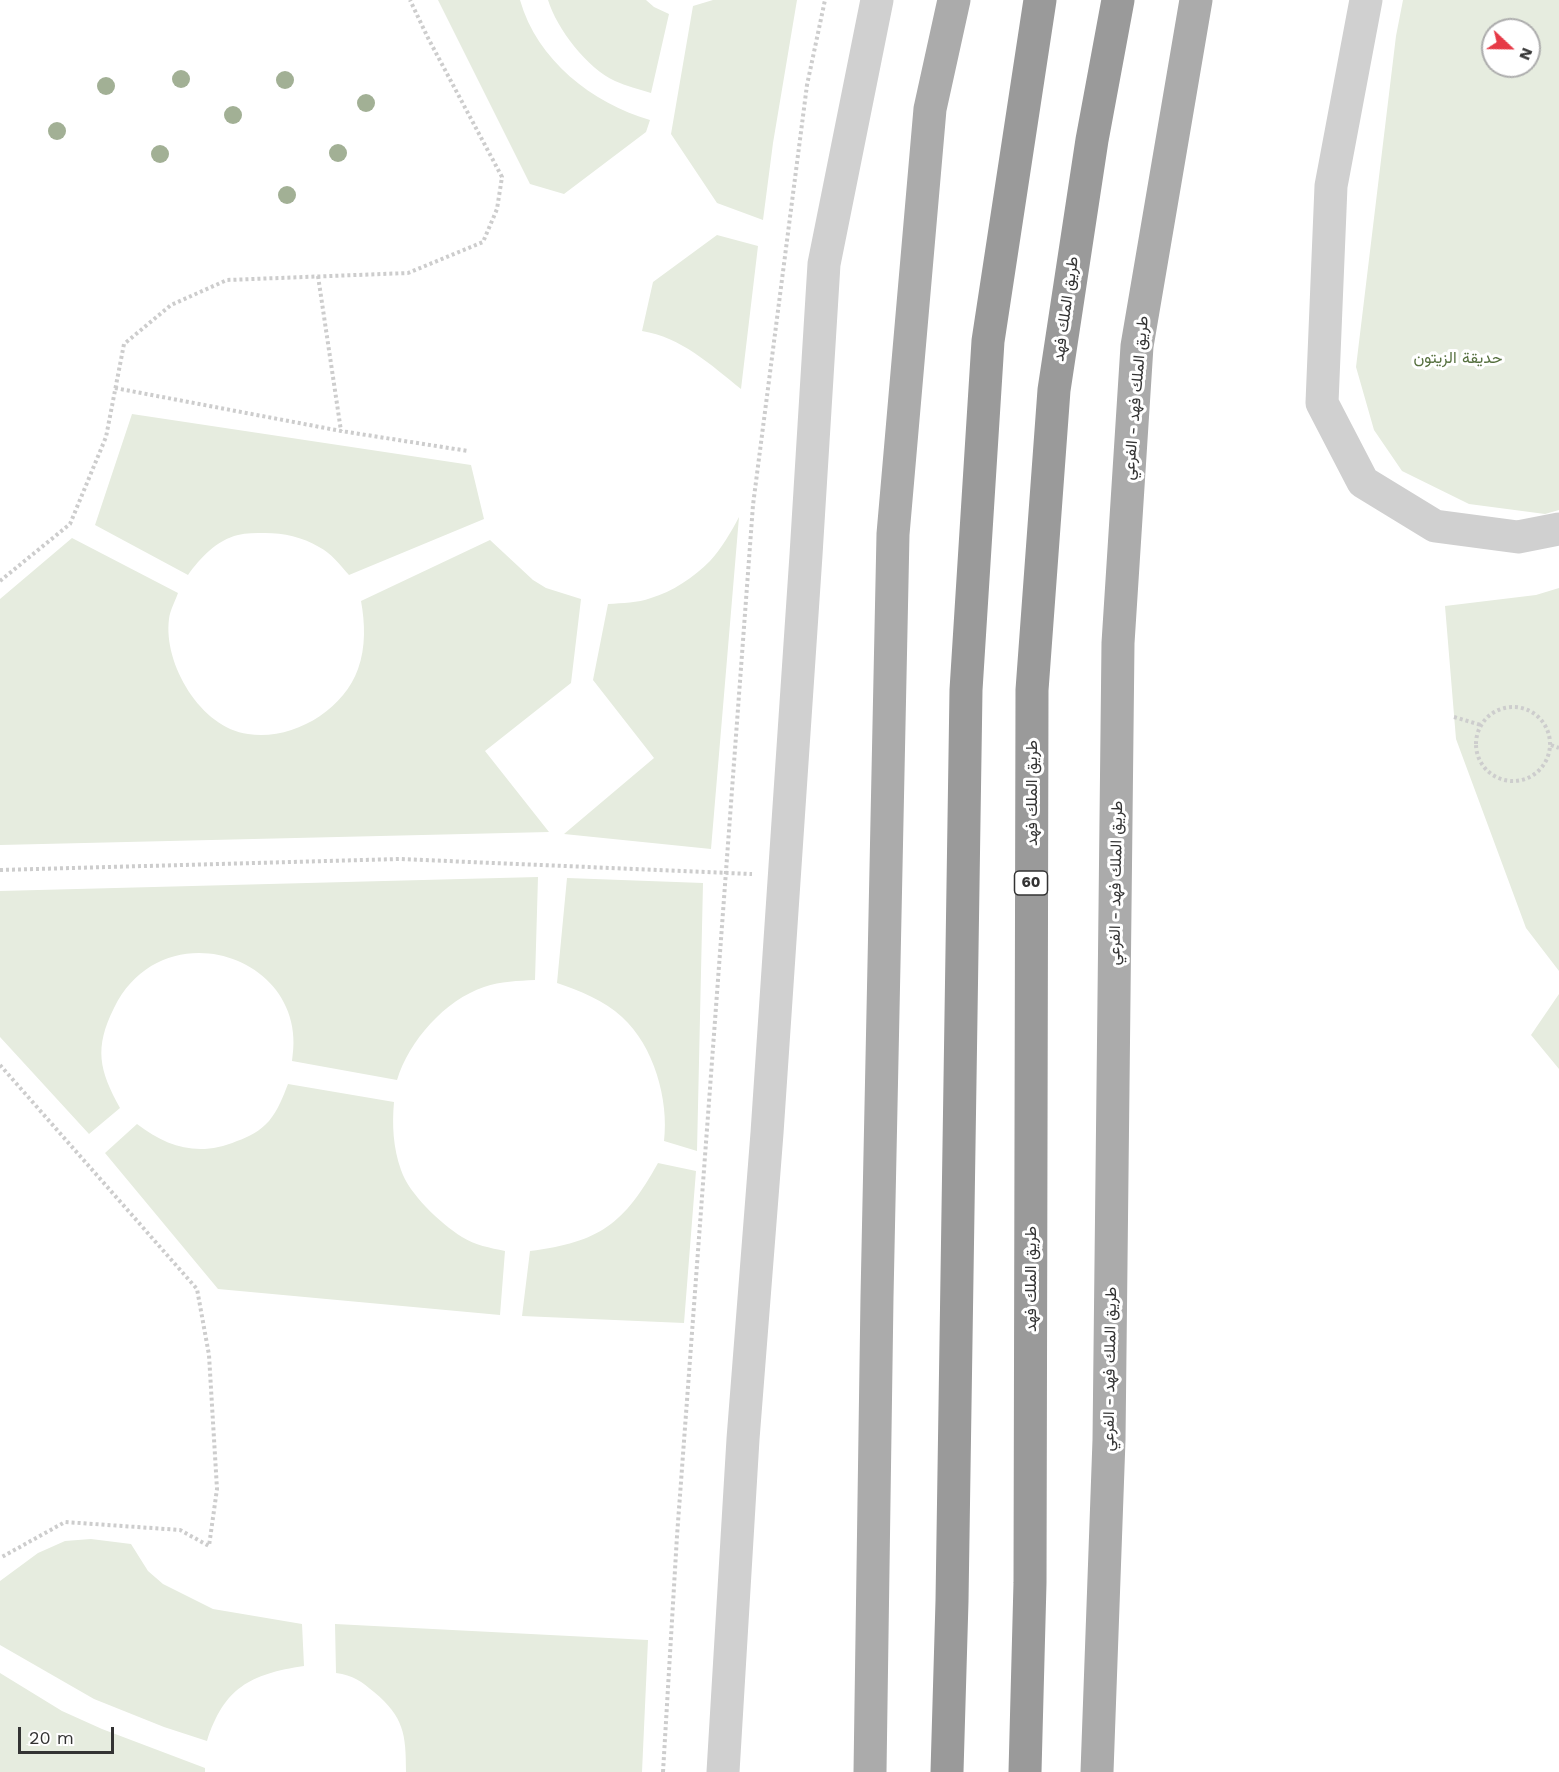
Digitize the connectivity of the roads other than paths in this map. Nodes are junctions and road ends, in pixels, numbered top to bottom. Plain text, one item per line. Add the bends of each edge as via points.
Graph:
1 (877, 0) edge
2 (954, 0) edge
3 (1040, 0) edge
4 (1118, 0) edge
5 (1197, 0) edge
6 (1366, 0) edge
7 (1559, 529) edge
8 (723, 1772) edge
9 (870, 1772) edge
10 (947, 1772) edge
11 (1024, 1772) edge
12 (1097, 1772) edge

1 - 8 street via 824,264
2 - 9 main road via 930,109 894,534 876,1296
3 - 10 highway via 988,341 967,679
4 - 11 highway, طريق الملك فهد / 60 via 1054,390 1032,690 1030,1583
5 - 12 main road, طريق الملك فهد - الفرعي via 1137,346 1119,643 1109,1440
6 - 7 street via 1331,186 1322,403 1363,482 1435,526 1518,537

